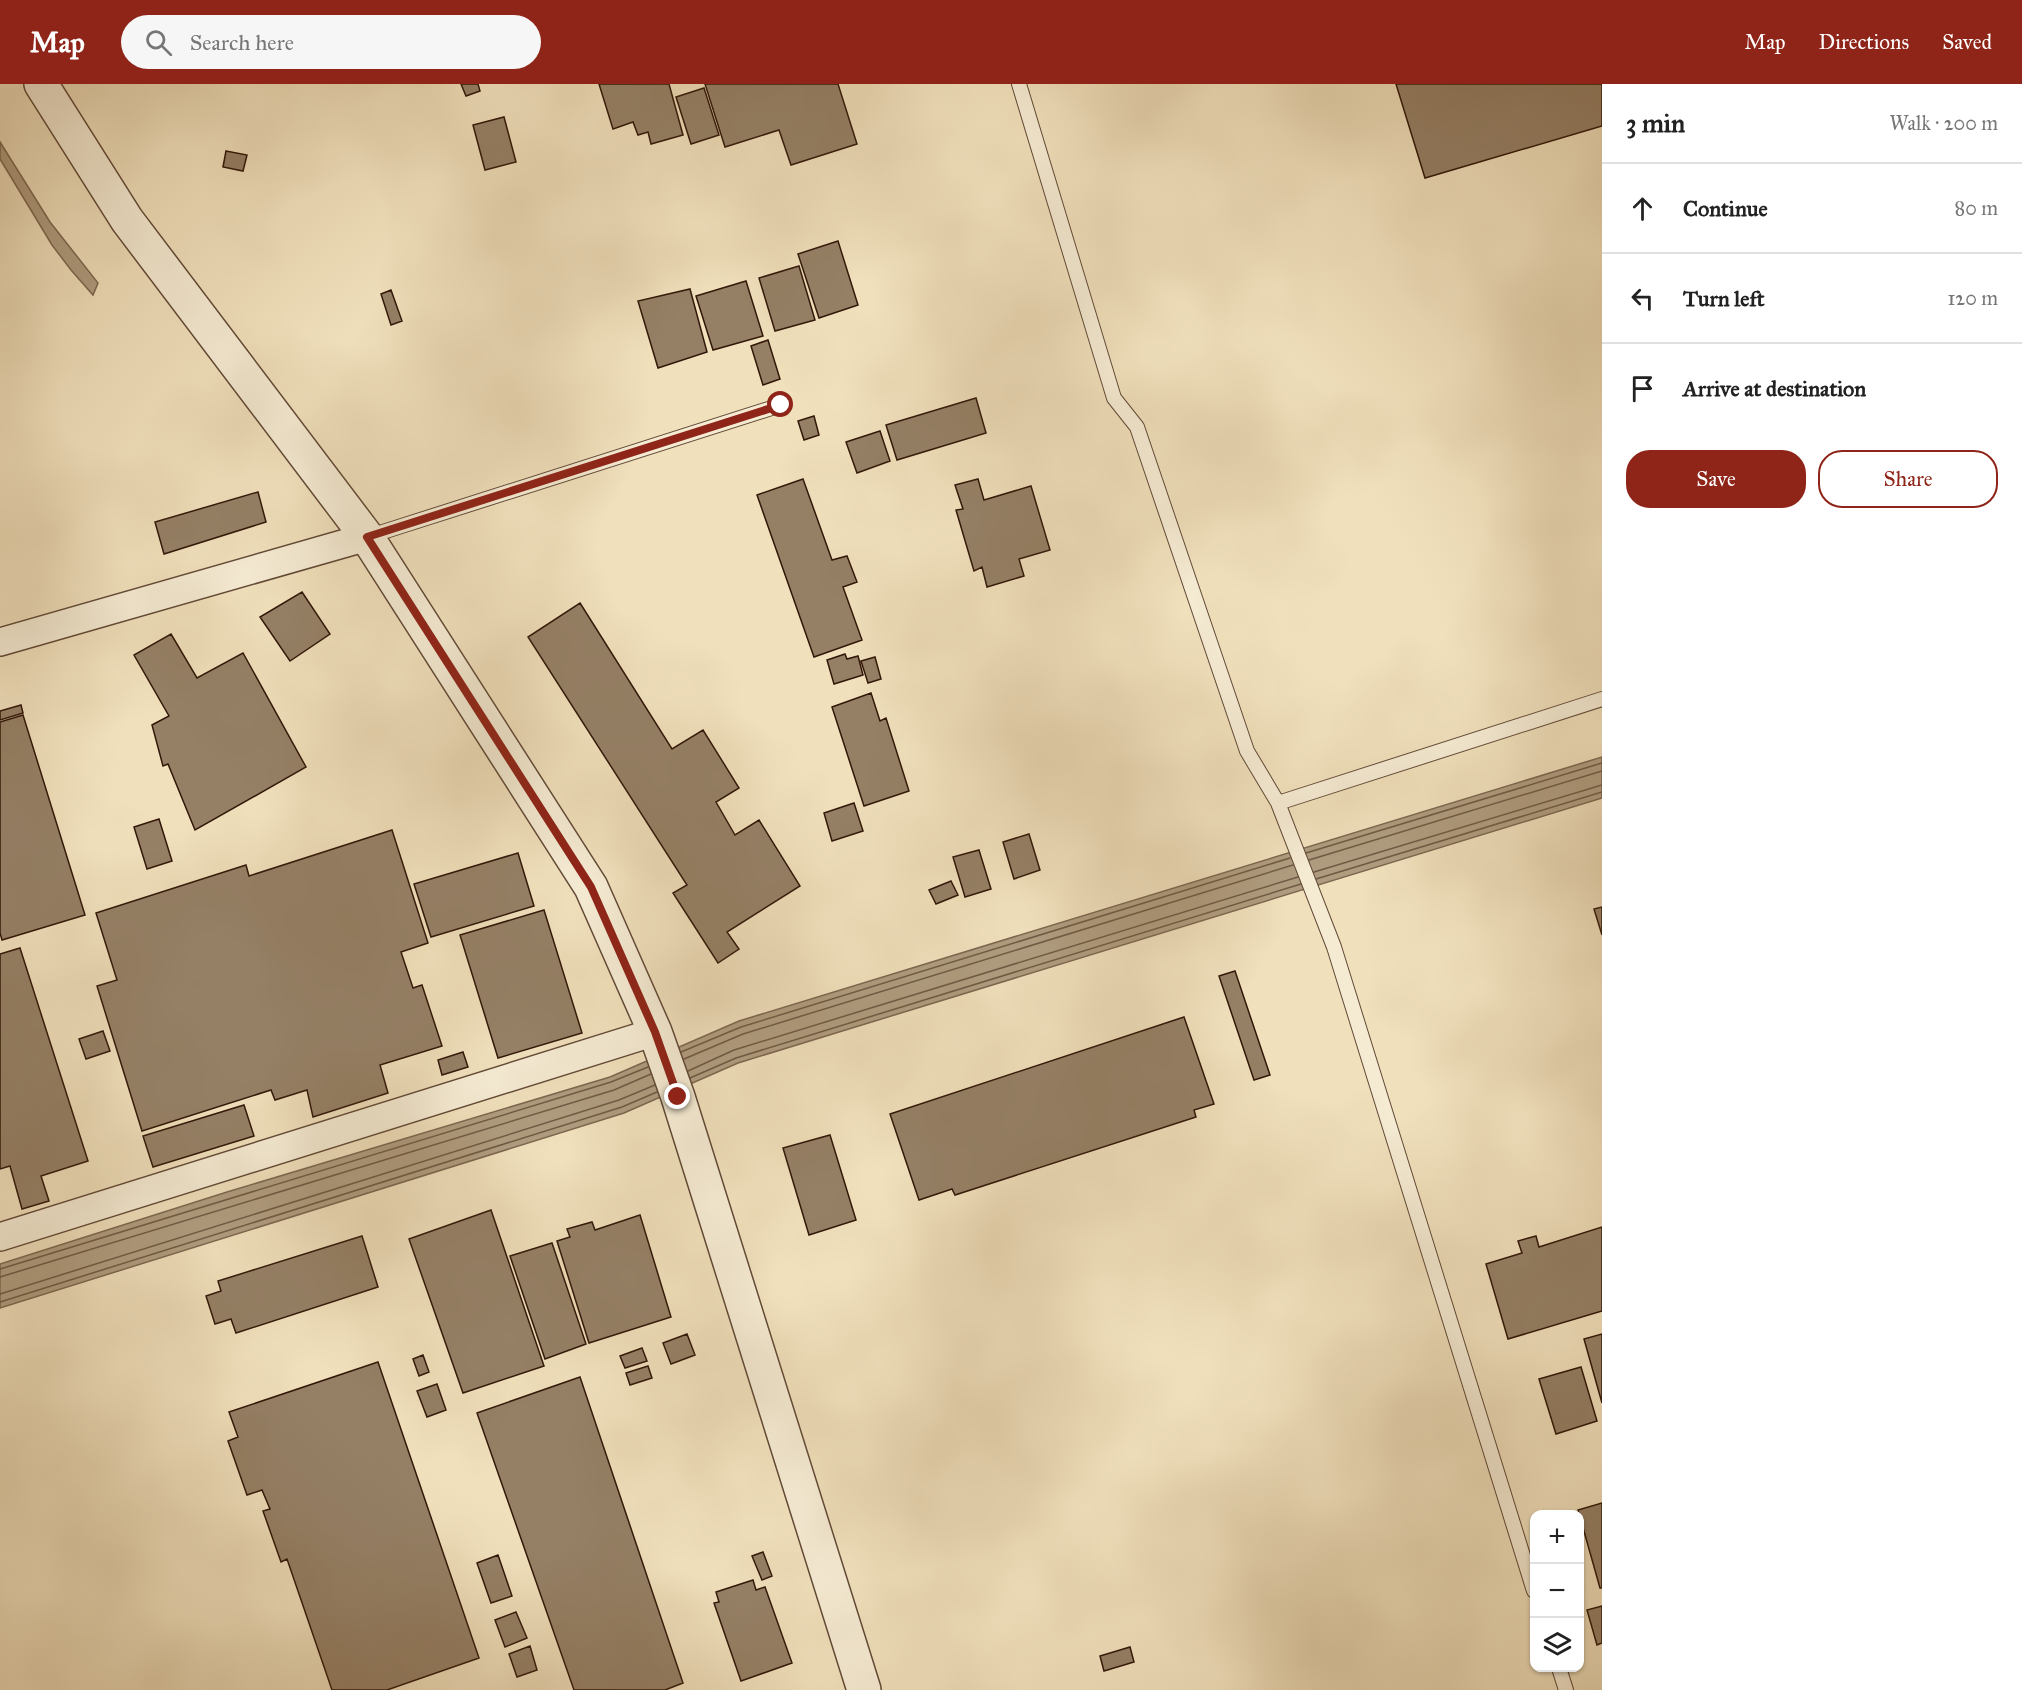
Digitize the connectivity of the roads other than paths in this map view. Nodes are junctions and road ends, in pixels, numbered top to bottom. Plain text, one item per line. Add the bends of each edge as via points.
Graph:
1 (40, 84) edge
2 (1019, 84) edge
3 (781, 405) dead end
4 (367, 537) junction
5 (0, 642) edge
6 (1602, 699) edge
7 (1278, 803) junction
8 (658, 1041) junction
9 (0, 1237) edge
10 (1530, 1578) edge
11 (1559, 1672) edge
12 (864, 1690) edge
13 (1566, 1690) edge

1 - 4 street via 127,220
2 - 7 lane via 1114,398 1137,427 1247,751
3 - 4 lane
4 - 5 street
4 - 8 street via 591,887
6 - 7 lane
7 - 10 lane via 1334,947
8 - 9 street
8 - 12 street
11 - 13 lane

